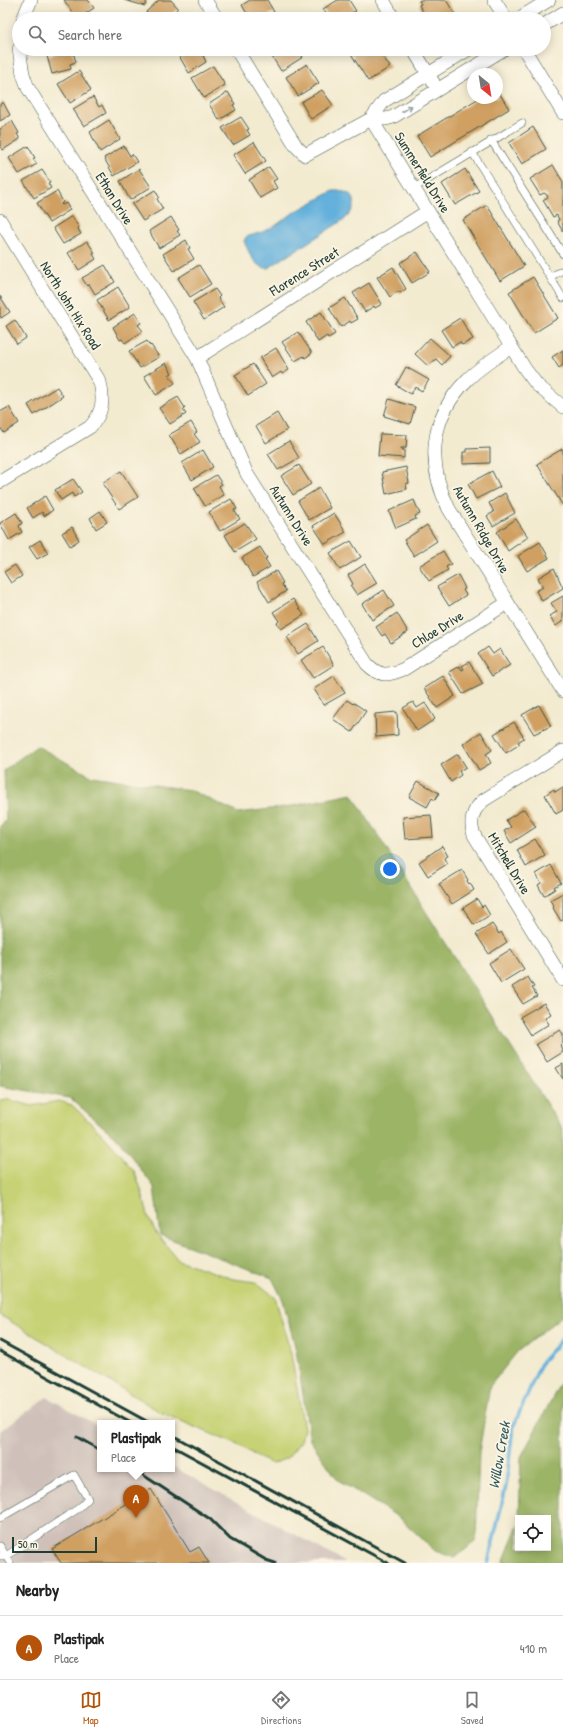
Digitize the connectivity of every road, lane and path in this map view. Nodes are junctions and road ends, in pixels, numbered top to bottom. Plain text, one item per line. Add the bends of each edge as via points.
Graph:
1 (31, 0) edge
2 (206, 0) edge
3 (382, 0) edge
4 (494, 0) edge
5 (549, 0) edge
6 (26, 12) edge
7 (213, 12) edge
8 (390, 12) edge
9 (502, 12) edge
10 (529, 12) edge
11 (562, 14) edge
12 (551, 21) edge
13 (20, 56) edge
14 (240, 56) edge
15 (417, 56) edge
16 (458, 56) edge
17 (493, 56) edge
18 (528, 56) edge
19 (428, 74) junction
20 (438, 90) junction
21 (563, 113) edge
22 (371, 119) junction
23 (522, 123) dead end
24 (491, 140) junction
25 (472, 152) junction
26 (414, 188) junction
27 (428, 211) junction
28 (0, 220) edge
29 (563, 254) edge
30 (563, 270) edge
31 (550, 277) junction
32 (563, 298) edge
33 (511, 347) junction
34 (196, 358) junction
35 (563, 407) edge
36 (0, 482) edge
37 (507, 603) junction
38 (382, 674) joint
39 (563, 691) edge
40 (563, 751) edge
41 (563, 980) edge
42 (0, 1518) edge
43 (0, 1546) edge
44 (3, 1556) edge
45 (10, 1563) edge

1 - 6 street
2 - 7 street
3 - 8 street
4 - 9 street
5 - 10 street
5 - 11 street
11 - 12 street
13 - 34 street, Ethan Drive via 28,88
14 - 22 street via 296,146 305,155
15 - 19 street
16 - 19 street
17 - 20 street
18 - 21 street
19 - 20 street
19 - 22 street via 384,101
22 -> 20 street via 394,117
22 - 26 street, Summerfield Drive
23 - 24 lane
24 - 25 lane
24 - 29 lane
25 - 26 lane
25 - 31 lane
26 - 27 street, Summerfield Drive
27 - 33 street, Summerfield Drive
27 - 34 street, Florence Street
28 - 36 street, North John Hix Road via 100,382 103,394 101,410 96,420 85,431
30 - 31 lane
31 - 32 lane
33 - 35 street, Summerfield Drive via 537,385
33 - 37 street, Autumn Ridge Drive via 479,369 452,398 440,420 434,456 436,476 444,498
34 - 38 street, Autumn Drive via 247,474 367,664
37 - 38 street, Chloe Drive via 404,669
37 - 39 street, Autumn Ridge Drive
40 - 41 street, Mitchell Drive via 484,800 474,812 472,826 474,835
42 - 44 lane via 74,1475 88,1499 79,1508
43 - 44 lane
44 - 45 lane

